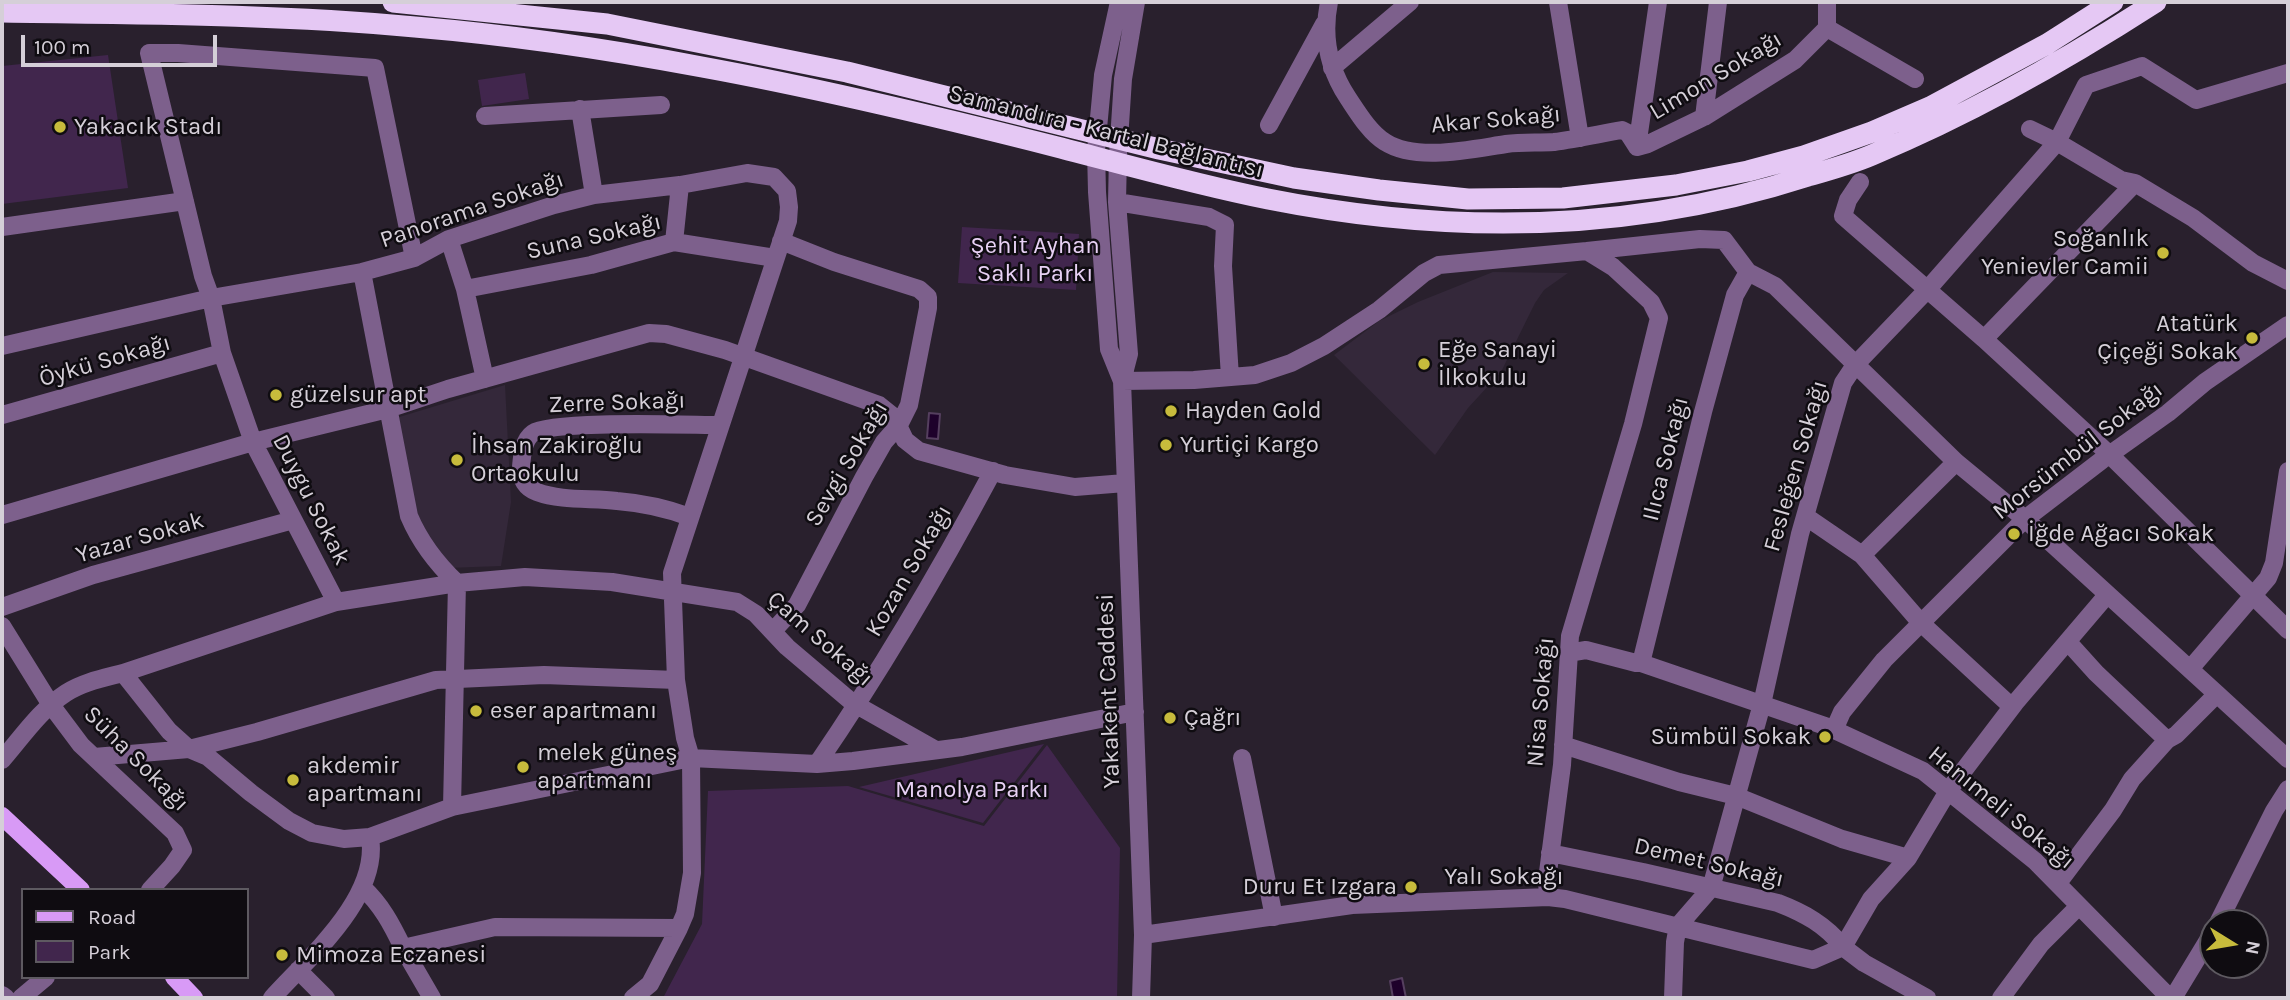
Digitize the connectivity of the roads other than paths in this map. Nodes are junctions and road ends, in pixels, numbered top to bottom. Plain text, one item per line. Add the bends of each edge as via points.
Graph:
1 (393, 2) edge
2 (1119, 2) edge
3 (1136, 2) edge
4 (1329, 2) edge
5 (1410, 2) edge
6 (1558, 2) edge
7 (1658, 2) edge
8 (1718, 2) edge
9 (1827, 2) edge
10 (2113, 2) edge
11 (2156, 2) edge
12 (2163, 2) edge
13 (2, 12) edge
14 (122, 14) junction
15 (2128, 20) junction
16 (1325, 23) junction
17 (2, 25) edge
18 (1827, 28) junction
19 (1332, 68) junction
20 (2288, 73) edge
21 (1915, 79) dead end
22 (661, 105) dead end
23 (580, 109) junction
24 (485, 116) dead end
25 (1704, 117) junction
26 (1269, 125) dead end
27 (2030, 129) dead end
28 (1580, 138) junction
29 (2057, 142) junction
30 (1637, 147) junction
31 (1860, 182) dead end
32 (2134, 183) junction
33 (680, 185) junction
34 (594, 195) junction
35 (185, 201) junction
36 (1116, 202) junction
37 (2, 227) edge
38 (449, 239) junction
39 (674, 242) junction
40 (778, 249) junction
41 (1587, 251) junction
42 (414, 258) junction
43 (1748, 271) junction
44 (362, 272) junction
45 (2288, 281) edge
46 (465, 289) junction
47 (1927, 290) junction
48 (211, 298) junction
49 (2288, 325) edge
50 (1984, 339) junction
51 (2, 346) edge
52 (222, 353) junction
53 (743, 356) junction
54 (1855, 365) junction
55 (1230, 377) junction
56 (485, 379) junction
57 (1122, 381) junction
58 (388, 408) junction
59 (2, 415) edge
60 (720, 425) junction
61 (899, 425) junction
62 (253, 442) junction
63 (2109, 454) junction
64 (1956, 462) junction
65 (993, 471) junction
66 (2288, 471) edge
67 (1125, 483) junction
68 (2, 514) edge
69 (1805, 516) junction
70 (690, 517) junction
71 (2025, 519) junction
72 (293, 520) junction
73 (1863, 555) junction
74 (457, 583) junction
75 (671, 591) junction
76 (2107, 595) junction
77 (2253, 596) junction
78 (336, 602) junction
79 (2, 607) edge
80 (1921, 623) junction
81 (2, 626) edge
82 (2288, 630) edge
83 (773, 631) junction
84 (2068, 642) junction
85 (1568, 653) junction
86 (1641, 663) junction
87 (2190, 669) junction
88 (123, 673) junction
89 (454, 678) junction
90 (676, 680) junction
91 (2217, 694) junction
92 (1762, 704) junction
93 (51, 705) junction
94 (857, 705) junction
95 (2012, 707) junction
96 (1135, 712) junction
97 (1834, 730) junction
98 (2167, 740) junction
99 (1563, 745) junction
100 (188, 749) junction
101 (936, 750) junction
102 (94, 757) junction
103 (691, 758) junction
104 (1242, 758) dead end
105 (2288, 759) edge
106 (2, 760) edge
107 (817, 764) junction
108 (2288, 789) edge
109 (1948, 790) junction
110 (1736, 796) junction
111 (452, 807) junction
112 (2, 816) edge
113 (370, 837) junction
114 (1550, 853) junction
115 (1908, 858) junction
116 (2058, 883) junction
117 (362, 887) junction
118 (79, 888) edge
119 (152, 888) edge
120 (1712, 888) junction
121 (1548, 897) junction
122 (2079, 906) junction
123 (2225, 909) edge
124 (1274, 917) junction
125 (1678, 926) junction
126 (679, 928) junction
127 (1143, 935) junction
128 (1843, 947) junction
129 (403, 948) junction
130 (2199, 955) edge
131 (298, 970) junction
132 (44, 979) edge
133 (176, 979) edge
134 (21, 998) edge
135 (194, 998) edge
136 (272, 998) edge
137 (326, 998) edge
138 (432, 998) edge
139 (633, 998) edge
140 (1141, 998) edge
141 (1673, 998) edge
142 (1927, 998) edge
143 (2001, 998) edge
144 (2172, 998) edge

1 - 10 highway, Samandıra - Kartal Bağlantısı via 607,24 786,58 1294,178 1468,199 1563,198 1676,185 1804,156 1930,107 2047,44
2 - 57 street via 1104,75 1096,164 1109,349
3 - 36 street via 1123,79
4 - 16 street, Akar Sokağı
5 - 19 street
6 - 28 street
7 - 30 street
8 - 25 street
9 - 18 street
11 - 15 highway, Samandıra - Kartal Bağlantısı
12 - 15 highway
13 - 14 highway, Samandıra - Kartal Bağlantısı
14 - 15 highway, Samandıra - Kartal Bağlantısı via 411,26 596,48 814,90 1269,199 1375,216 1463,223 1555,223 1656,214 1760,192 1869,157 2000,96
14 - 17 highway
16 - 19 street, Akar Sokağı
16 - 26 street
18 - 21 street
18 - 25 street, Limon Sokağı via 1795,60
19 - 28 street, Akar Sokağı via 1366,124 1399,149 1464,152
20 - 29 street, Fesleğen Sokağı via 2196,100 2142,66 2086,86
22 - 23 street
23 - 24 street
23 - 34 street
25 - 30 street, Limon Sokağı
27 - 29 street
28 - 30 street, Akar Sokağı via 1622,130
29 - 32 street
29 - 47 street, Fesleğen Sokağı
31 - 47 street via 1843,216
32 - 45 street via 2193,218 2253,263
32 - 50 street
33 - 34 street, Panorama Sokağı
33 - 39 street
33 - 40 street, Panorama Sokağı via 747,173 774,177 787,191 789,206
34 - 38 street, Panorama Sokağı
35 - 37 street
35 - 42 street, Duygu Sokak via 149,53 375,68
35 - 48 street, Duygu Sokak
36 - 55 street via 1209,217 1225,225
36 - 57 street via 1129,354
38 - 42 street, Panorama Sokağı
38 - 46 street
39 - 40 street, Suna Sokağı
39 - 46 street, Suna Sokağı via 591,265
40 - 53 street, Panorama Sokağı
40 - 61 street, Sevgi Sokağı via 919,289 928,297 909,405
41 - 43 street via 1724,240
41 - 55 street via 1439,265 1324,346 1255,375
41 - 85 street, Nisa Sokağı via 1651,302 1659,318
42 - 44 street, Panorama Sokağı
43 - 54 street via 1775,286
43 - 86 street, Ilıca Sokağı via 1735,295 1703,412
44 - 48 street, Panorama Sokağı
44 - 58 street
46 - 56 street
47 - 50 street
47 - 54 street, Fesleğen Sokağı
48 - 51 street, Panorama Sokağı
48 - 52 street, Duygu Sokak
49 - 63 street, Morsümbül Sokağı
50 - 63 street
52 - 59 street, Öykü Sokağı
52 - 62 street, Duygu Sokak
53 - 56 street via 649,333
53 - 60 street, Panorama Sokağı
53 - 61 street via 879,405
54 - 64 street
54 - 69 street, Fesleğen Sokağı via 1843,383
55 - 57 street
56 - 58 street
57 - 67 street, Yakakent Caddesi
58 - 62 street
58 - 74 street via 409,516 431,554
60 - 70 street, Panorama Sokağı
60 - 70 street, Zerre Sokağı via 565,427 534,432 527,439 520,474 535,492 663,507
61 - 65 street via 905,440 919,451
61 - 83 street, Sevgi Sokağı via 864,477 797,605
62 - 68 street
62 - 72 street, Duygu Sokak
63 - 71 street, Morsümbül Sokağı
63 - 77 street
64 - 71 street
64 - 73 street
65 - 67 street via 1075,487
65 - 94 street, Kozan Sokağı via 915,613
66 - 77 street via 2274,563 2268,579
67 - 96 street, Yakakent Caddesi
69 - 73 street
69 - 92 street, Fesleğen Sokağı
70 - 75 street, Panorama Sokağı via 671,573
71 - 76 street
71 - 80 street, Morsümbül Sokağı
72 - 78 street, Duygu Sokak
72 - 79 street, Yazar Sokak via 93,576
73 - 80 street
74 - 75 street, Çam Sokağı via 526,577
74 - 78 street, Çam Sokağı
74 - 89 street
75 - 83 street, Çam Sokağı via 737,602
75 - 90 street, Panorama Sokağı
76 - 84 street
76 - 87 street
77 - 82 street
77 - 87 street
78 - 88 street, Çam Sokağı
80 - 95 street
80 - 97 street, Morsümbül Sokağı via 1884,660 1842,712
81 - 93 street, Süha Sokağı
83 - 94 street, Çam Sokağı
84 - 95 street
84 - 98 street
85 - 86 street, Hanımeli Sokağı via 1586,650
85 - 99 street, Nisa Sokağı
86 - 92 street, Hanımeli Sokağı
87 - 91 street
88 - 93 street, Çam Sokağı via 88,682
88 - 100 street
89 - 90 street via 544,675
89 - 100 street
89 - 111 street
90 - 103 street, Panorama Sokağı
91 - 98 street
91 - 105 street
92 - 97 street, Hanımeli Sokağı
92 - 110 street, Fesleğen Sokağı
93 - 102 street, Süha Sokağı
93 - 106 street, Çam Sokağı
94 - 101 street, Çam Sokağı
94 - 107 street, Kozan Sokağı
95 - 109 street
96 - 101 street
96 - 127 street, Yakakent Caddesi
97 - 109 street, Hanımeli Sokağı via 1923,771
98 - 116 street via 2132,779
99 - 110 street
99 - 114 street, Nisa Sokağı
100 - 102 street
100 - 113 street via 208,757 312,834
101 - 107 street
102 - 119 street, Süha Sokağı via 175,833 183,850
103 - 107 street
103 - 111 street
103 - 126 street, Panorama Sokağı via 692,873
104 - 124 street
108 - 123 street
109 - 115 street
109 - 116 street, Hanımeli Sokağı
110 - 115 street via 1842,839
110 - 120 street, Fesleğen Sokağı
111 - 113 street
112 - 118 main road
113 - 117 street via 373,852
114 - 120 street, Demet Sokağı
114 - 121 street, Nisa Sokağı
115 - 128 street via 1871,899
116 - 122 street, Hanımeli Sokağı
117 - 129 street via 388,917
117 - 131 street via 349,911
120 - 125 street, Fesleğen Sokağı
120 - 128 street, Demet Sokağı via 1797,911
121 - 124 street, Yalı Sokağı via 1352,905
121 - 125 street, Yalı Sokağı
122 - 143 street via 2041,944
122 - 144 street, Hanımeli Sokağı
124 - 127 street, Yalı Sokağı
125 - 128 street, Yalı Sokağı via 1813,960
125 - 141 street
126 - 129 street via 495,927
126 - 139 street, Panorama Sokağı via 650,985
127 - 140 street, Yakakent Caddesi
128 - 142 street
129 - 138 street
130 - 144 street
131 - 136 street
131 - 137 street
132 - 134 street
133 - 135 main road

